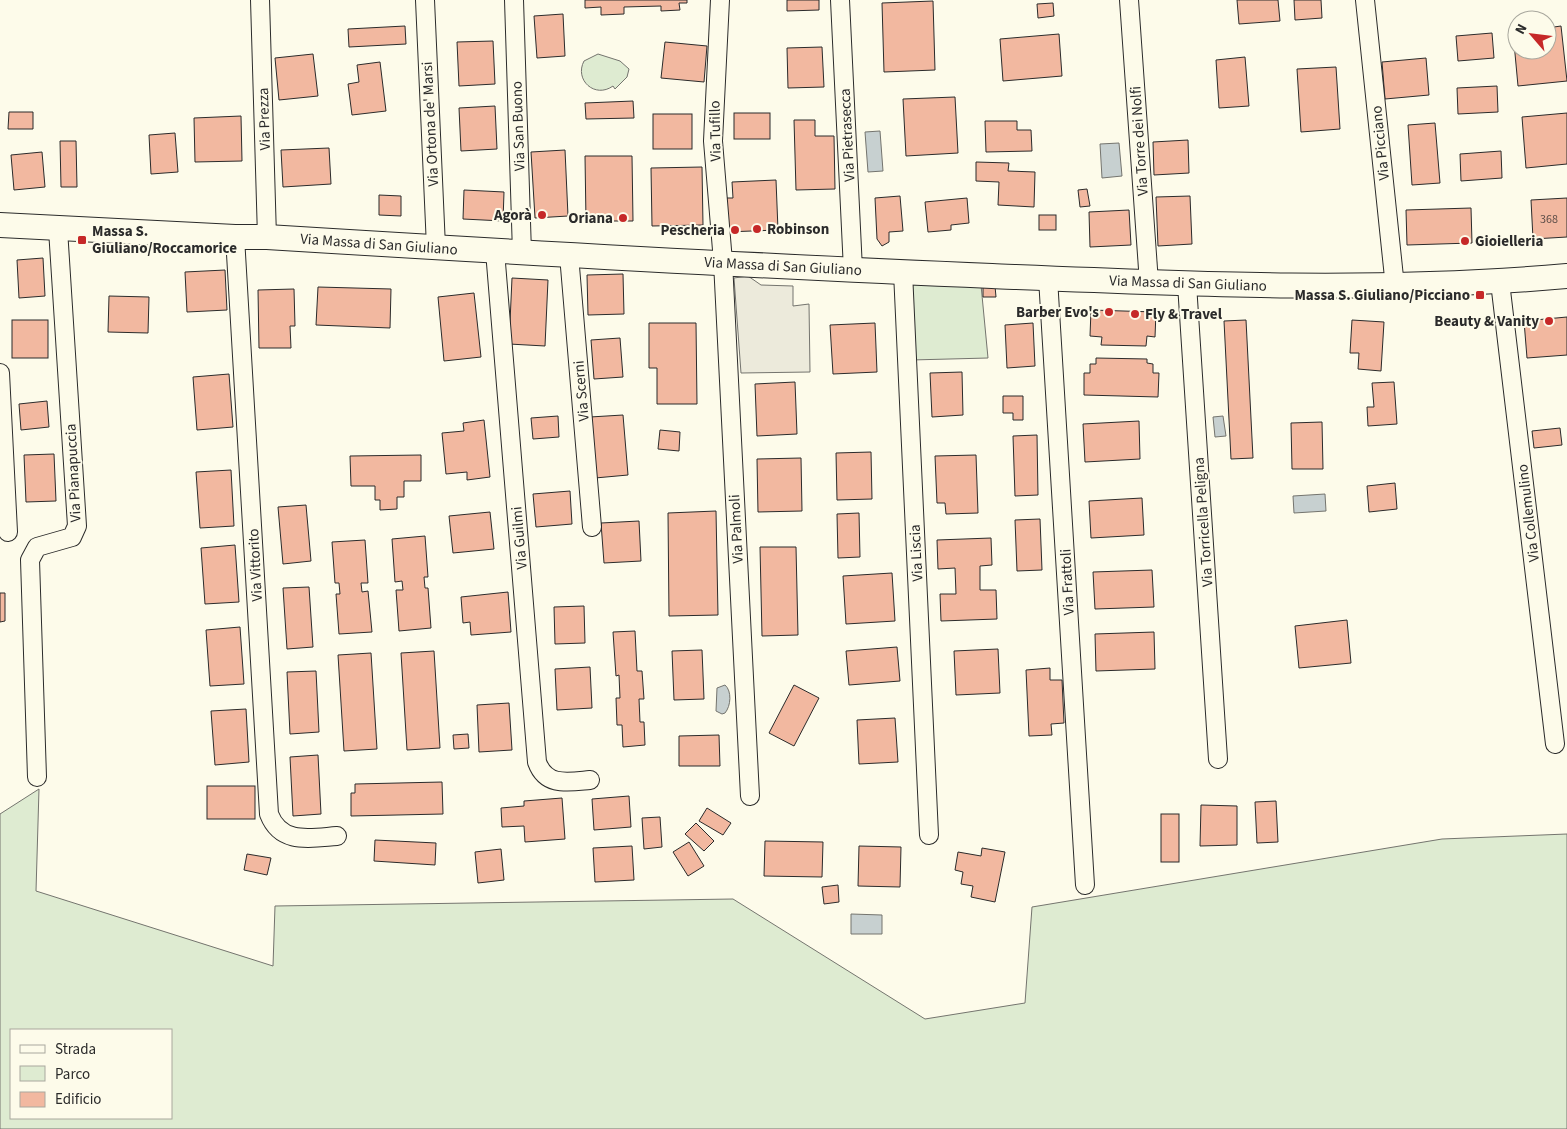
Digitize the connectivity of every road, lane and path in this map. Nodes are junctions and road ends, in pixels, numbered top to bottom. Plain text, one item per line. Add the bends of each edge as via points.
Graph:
1 (260, 0) edge
2 (425, 0) edge
3 (514, 0) edge
4 (720, 0) edge
5 (840, 0) edge
6 (1128, 0) edge
7 (1365, 0) edge
8 (0, 225) edge
9 (58, 229) junction
10 (267, 237) junction
11 (235, 238) junction
12 (436, 248) junction
13 (495, 251) junction
14 (522, 253) junction
15 (570, 255) junction
16 (723, 262) junction
17 (854, 270) junction
18 (903, 272) junction
19 (1567, 276) edge
20 (1048, 278) junction
21 (1500, 282) junction
22 (1149, 283) junction
23 (1187, 284) junction
24 (1395, 287) junction
25 (0, 373) edge
26 (592, 527) dead end
27 (8, 532) dead end
28 (1555, 744) dead end
29 (1218, 759) dead end
30 (37, 777) dead end
31 (590, 780) dead end
32 (750, 796) dead end
33 (929, 835) dead end
34 (337, 836) dead end
35 (1086, 885) dead end

1 - 10 street, Via Prezza
2 - 12 street, Via Ortona de' Marsi
3 - 14 street, Via San Buono
4 - 16 street, Via Tufillo via 713,132
5 - 17 street, Via Pietrasecca
6 - 22 street, Via Torre dei Nolfi
7 - 24 street, Via Picciano
8 - 9 street, Via Massa di San Giuliano
9 - 11 street, Via Massa di San Giuliano
9 - 30 street, Via Pianapuccia via 77,526 72,538 37,547 30,560
10 - 11 street, Via Massa di San Giuliano
10 - 12 street, Via Massa di San Giuliano
11 - 34 street, Via Vittorito via 270,814 275,826 287,835 301,838
12 - 13 street, Via Massa di San Giuliano
13 - 14 street, Via Massa di San Giuliano
13 - 31 street, Via Guilmi via 537,762 542,772 556,782
14 - 15 street, Via Massa di San Giuliano
15 - 16 street, Via Massa di San Giuliano
15 - 26 street, Via Scerni
16 - 17 street, Via Massa di San Giuliano
16 - 32 street, Via Palmoli
17 - 18 street, Via Massa di San Giuliano
18 - 20 street, Via Massa di San Giuliano
18 - 33 street, Via Liscia
19 - 21 street, Via Massa di San Giuliano
20 - 22 street, Via Massa di San Giuliano
20 - 35 street, Via Frattoli
21 - 24 street, Via Massa di San Giuliano
21 - 28 street, Via Collemulino
22 - 23 street, Via Massa di San Giuliano
23 - 24 street, Via Massa di San Giuliano
23 - 29 street, Via Torricella Peligna
25 - 27 street

